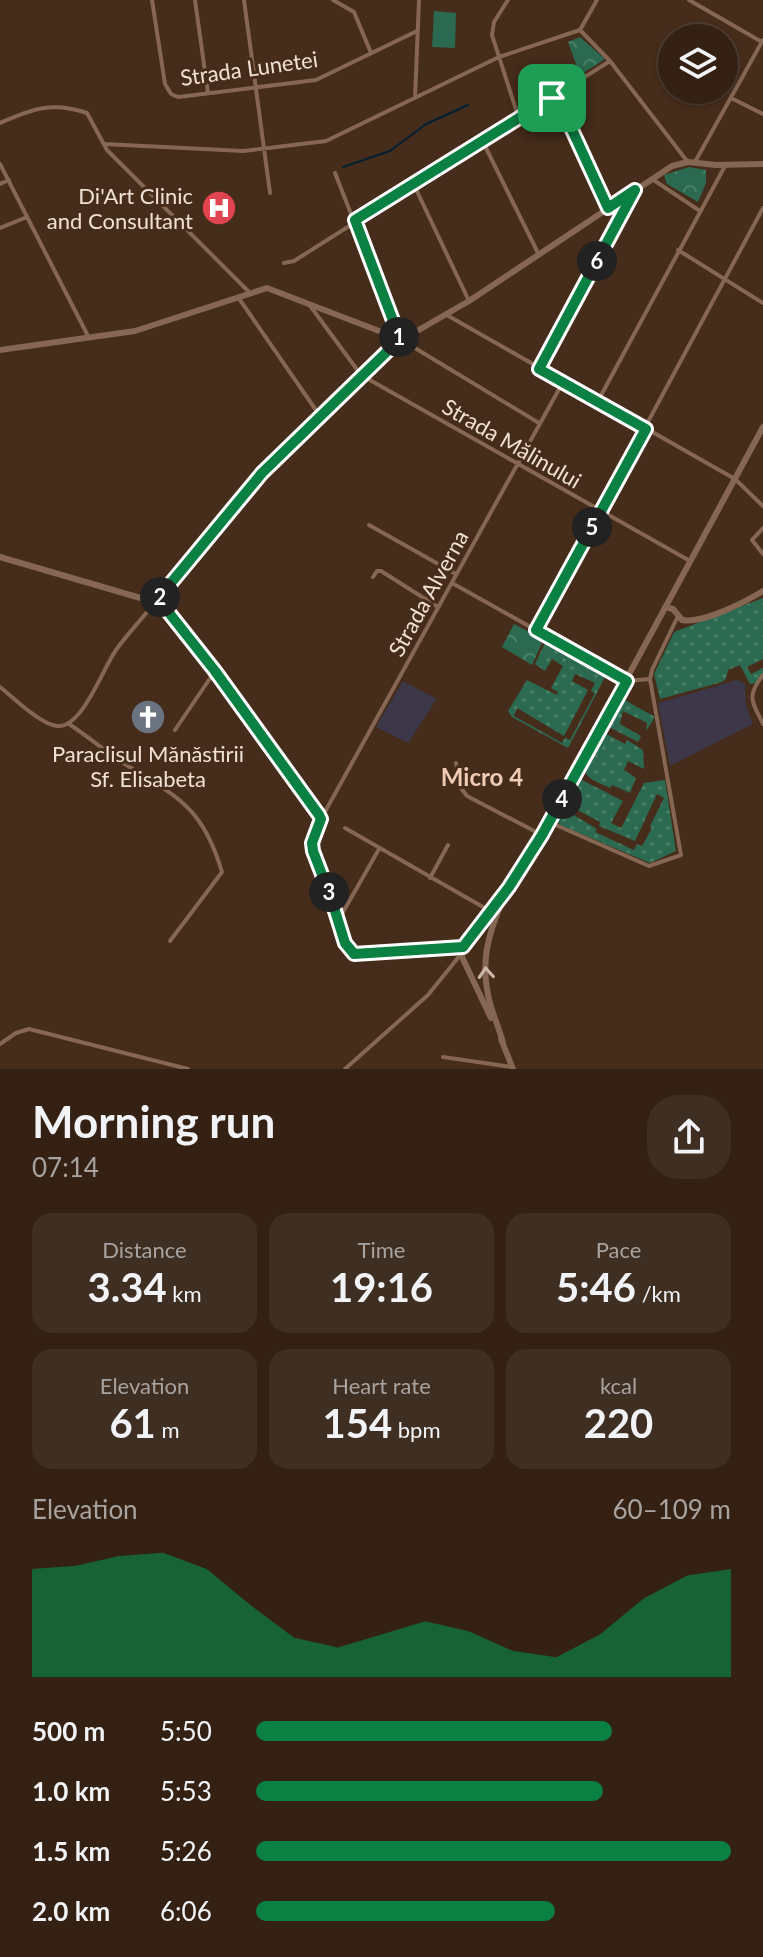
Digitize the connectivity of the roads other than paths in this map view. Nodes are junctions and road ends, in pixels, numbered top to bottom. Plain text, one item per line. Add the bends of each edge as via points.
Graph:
1 (152, 0) edge
2 (195, 0) edge
3 (244, 0) edge
4 (333, 0) edge
5 (419, 0) edge
6 (508, 0) edge
7 (597, 0) edge
8 (689, 0) edge
9 (580, 30) junction
10 (417, 31) junction
11 (763, 41) edge
12 (371, 53) junction
13 (499, 57) junction
14 (610, 61) junction
15 (738, 86) edge
16 (256, 88) junction
17 (208, 94) junction
18 (556, 95) junction
19 (415, 98) junction
20 (738, 102) edge
21 (727, 104) edge
22 (763, 114) edge
23 (519, 119) junction
24 (0, 123) edge
25 (483, 141) junction
26 (104, 144) junction
27 (265, 149) junction
28 (691, 162) junction
29 (0, 164) edge
30 (727, 164) junction
31 (763, 164) edge
32 (335, 173) dead end
33 (651, 179) junction
34 (9, 180) junction
35 (0, 184) edge
36 (414, 185) junction
37 (635, 190) junction
38 (270, 193) dead end
39 (608, 208) junction
40 (763, 209) edge
41 (700, 211) junction
42 (28, 217) junction
43 (355, 220) junction
44 (0, 228) edge
45 (678, 250) junction
46 (539, 255) junction
47 (284, 263) dead end
48 (725, 280) junction
49 (250, 293) junction
50 (238, 297) junction
51 (469, 301) junction
52 (308, 302) junction
53 (763, 303) edge
54 (445, 314) junction
55 (89, 338) junction
56 (400, 339) junction
57 (0, 350) edge
58 (539, 369) junction
59 (361, 375) junction
60 (563, 382) junction
61 (597, 401) junction
62 (320, 416) junction
63 (540, 423) junction
64 (763, 427) edge
65 (646, 429) junction
66 (517, 464) junction
67 (735, 479) junction
68 (763, 506) edge
69 (600, 512) junction
70 (369, 525) dead end
71 (763, 528) edge
72 (763, 554) edge
73 (0, 557) edge
74 (39, 560) dead end
75 (690, 561) junction
76 (35, 568) junction
77 (64, 568) dead end
78 (456, 574) junction
79 (59, 576) junction
80 (373, 577) dead end
81 (452, 583) junction
82 (763, 591) edge
83 (671, 597) junction
84 (156, 601) junction
85 (438, 607) junction
86 (665, 607) junction
87 (678, 616) junction
88 (536, 630) junction
89 (215, 671) junction
90 (763, 675) edge
91 (650, 679) junction
92 (627, 681) junction
93 (0, 687) edge
94 (69, 724) junction
95 (763, 724) edge
96 (175, 730) dead end
97 (456, 763) dead end
98 (321, 819) junction
99 (549, 822) junction
100 (345, 828) dead end
101 (542, 835) junction
102 (448, 845) dead end
103 (379, 849) junction
104 (430, 878) junction
105 (509, 887) junction
106 (490, 911) junction
107 (338, 921) junction
108 (170, 941) dead end
109 (462, 951) junction
110 (503, 1043) junction
111 (0, 1044) edge
112 (443, 1057) dead end
113 (513, 1068) edge
114 (188, 1069) edge
115 (345, 1069) edge

1 - 17 street, Strada Lunetei via 165,84 178,97
2 - 17 street
3 - 16 street
4 - 12 street via 354,12
5 - 10 street
6 - 13 street via 492,29
7 - 9 street
8 - 11 street
9 - 13 street
9 - 14 street
10 - 12 street, Strada Lunetei
10 - 19 street
11 - 15 street
12 - 16 street, Strada Lunetei via 316,80
13 - 19 street
13 - 23 street
14 - 18 street
14 - 28 street
16 - 17 street, Strada Lunetei
16 - 27 street
18 - 23 street
18 - 39 street
19 - 27 street via 330,140
20 - 22 street
21 - 28 street
23 - 25 street
24 - 26 street via 51,106 84,112
25 - 36 street
25 - 46 street
26 - 27 street
26 - 49 street
27 - 38 street
28 - 30 main road
28 - 33 main road via 675,164
29 - 34 street
30 - 31 main road
30 - 41 street
32 - 43 street
33 - 37 main road
33 - 41 street
34 - 35 street
34 - 42 street
36 - 43 street
36 - 51 street
37 - 39 main road
37 - 58 street
39 - 46 main road
40 - 48 street
41 - 45 street
42 - 44 street
42 - 55 street
43 - 47 street
43 - 56 street
45 - 48 street
45 - 61 street
46 - 51 main road
48 - 53 street
48 - 65 street
49 - 50 main road
49 - 52 main road via 271,288
50 - 55 main road via 139,330
50 - 62 street
51 - 54 main road
52 - 56 main road
52 - 59 street
54 - 56 main road
54 - 58 street
55 - 57 main road
56 - 59 main road
56 - 63 street
58 - 60 street
59 - 62 main road
59 - 66 street, Strada Mălinului
60 - 61 street
60 - 63 street, Strada Alverna
61 - 65 street
62 - 84 main road via 262,473
63 - 66 street, Strada Alverna
64 - 67 main road
65 - 67 street
65 - 69 street
66 - 69 street, Strada Mălinului
66 - 78 street, Strada Alverna
67 - 68 street
67 - 75 main road
69 - 75 street, Strada Mălinului
69 - 88 street
70 - 78 street
71 - 72 street via 752,542
73 - 76 main road
74 - 76 street
75 - 83 main road
76 - 79 main road
77 - 79 street
78 - 81 street, Strada Alverna
79 - 84 main road
80 - 85 street via 381,571
81 - 85 street, Strada Alverna
81 - 88 street
82 - 87 main road via 692,621
83 - 86 main road
83 - 87 main road
84 - 89 main road
84 - 94 street via 117,648
85 - 98 street, Strada Alverna
86 - 87 main road
86 - 92 main road
87 - 91 street
88 - 92 street
89 - 96 street
89 - 98 main road
90 - 95 street via 751,693
91 - 92 street
91 - 99 street via 681,855 649,866
92 - 99 main road
93 - 94 street via 49,724
94 - 108 street via 173,792 211,838 222,872
97 - 101 street via 467,796
98 - 107 main road via 312,847
99 - 101 main road
100 - 103 street
101 - 105 main road
102 - 104 street
103 - 104 street
103 - 107 street
104 - 106 street
105 - 106 main road
110 -> 105 main road via 489,1000 485,960 489,930
106 - 109 main road
107 - 109 main road via 354,954
109 - 110 main road
109 - 115 street via 428,995
110 - 113 main road
111 - 114 street via 29,1029
112 - 113 street

